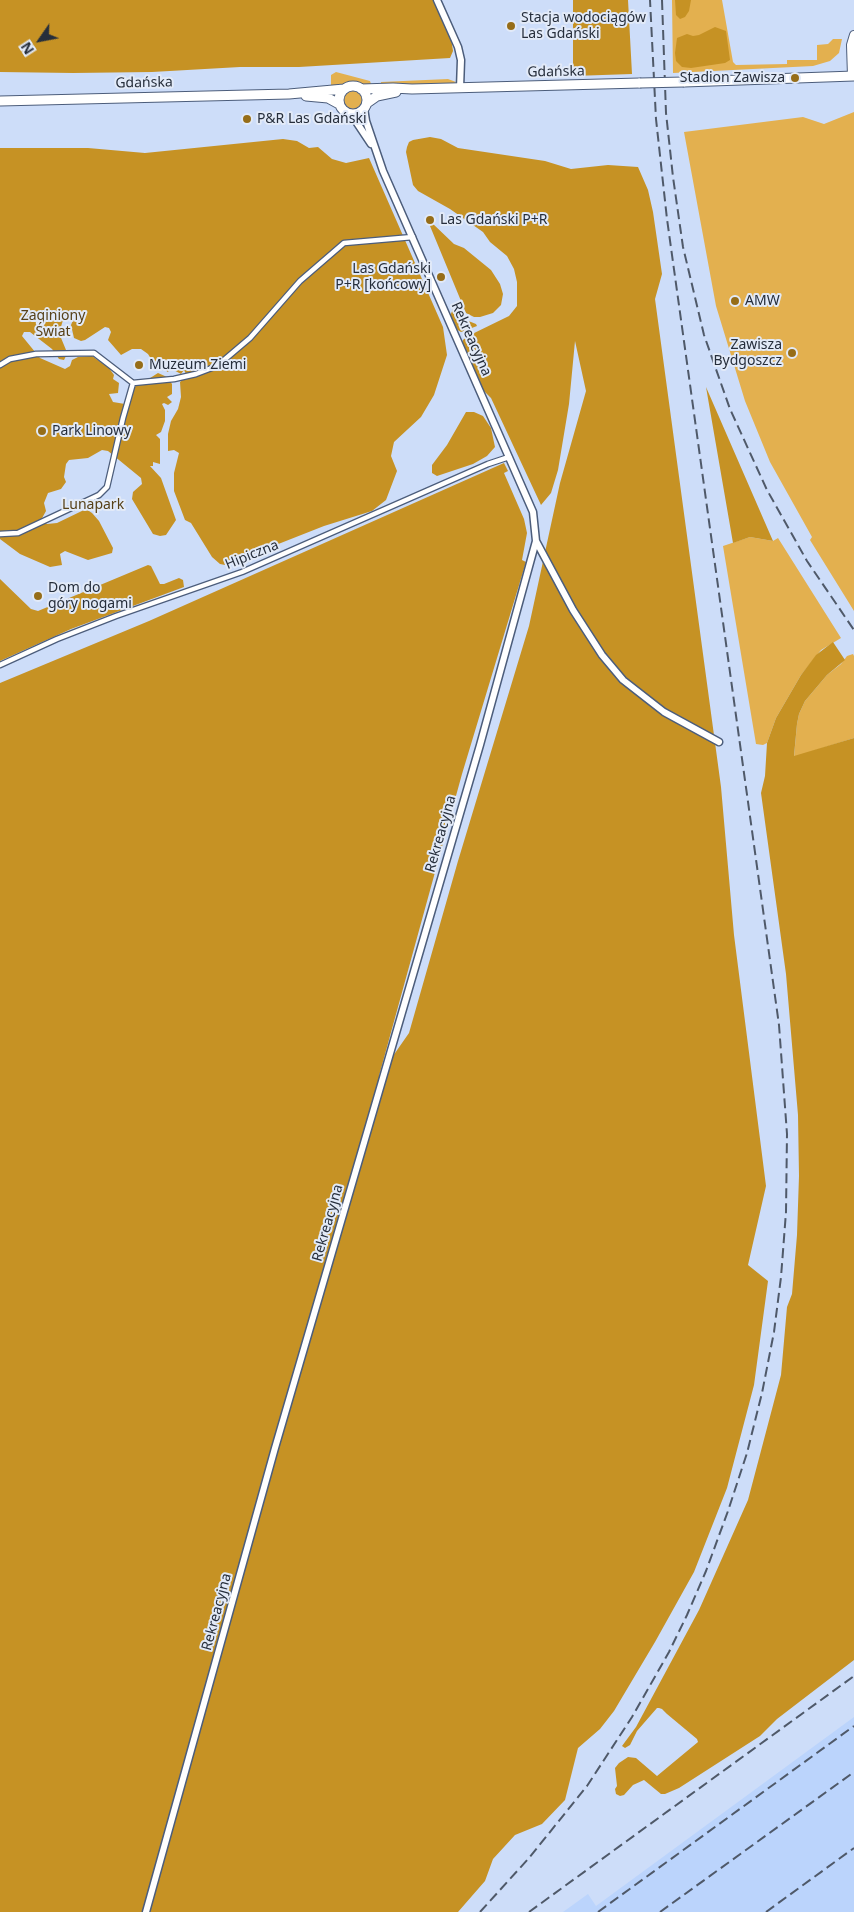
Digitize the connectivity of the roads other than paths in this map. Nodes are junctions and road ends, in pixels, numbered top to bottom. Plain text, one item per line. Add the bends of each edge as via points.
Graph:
1 (437, 0) edge
2 (853, 39) edge
3 (853, 76) edge
4 (362, 88) junction
5 (460, 88) junction
6 (344, 89) junction
7 (412, 89) junction
8 (289, 94) junction
9 (0, 101) edge
10 (339, 104) junction
11 (365, 106) junction
12 (351, 114) junction
13 (374, 149) junction
14 (413, 237) junction
15 (0, 364) edge
16 (133, 383) junction
17 (509, 457) junction
18 (0, 534) edge
19 (536, 541) junction
20 (0, 665) edge
21 (719, 742) dead end
22 (146, 1912) edge

1 - 5 street via 458,47
2 - 3 street
3 - 5 main road, Gdańska, bridge
4 - 6 main road via 352,86
4 - 7 main road, Gdańska
4 - 11 main road via 366,95
5 - 7 main road, Gdańska
6 - 8 main road, Gdańska
6 - 10 main road via 339,96
7 - 11 main road, Gdańska via 377,96
8 - 9 main road, Gdańska
8 - 10 main road, Gdańska via 328,98
10 - 12 main road
11 - 12 main road via 358,113
11 - 13 street, Rekreacyjna
12 - 13 street, Rekreacyjna
13 - 14 street, Rekreacyjna
14 - 16 street via 344,243 300,281 250,338 217,366 174,379
14 - 17 street, Rekreacyjna
15 - 16 street via 36,354 94,353
16 - 18 street via 107,487 98,495 18,533
17 - 19 street, Rekreacyjna via 533,512
17 - 20 street, Hipiczna via 242,572 116,616
19 - 21 street, Rekreacyjna via 573,610 602,655 623,680 664,712
19 - 22 street, Rekreacyjna via 480,745 275,1448

